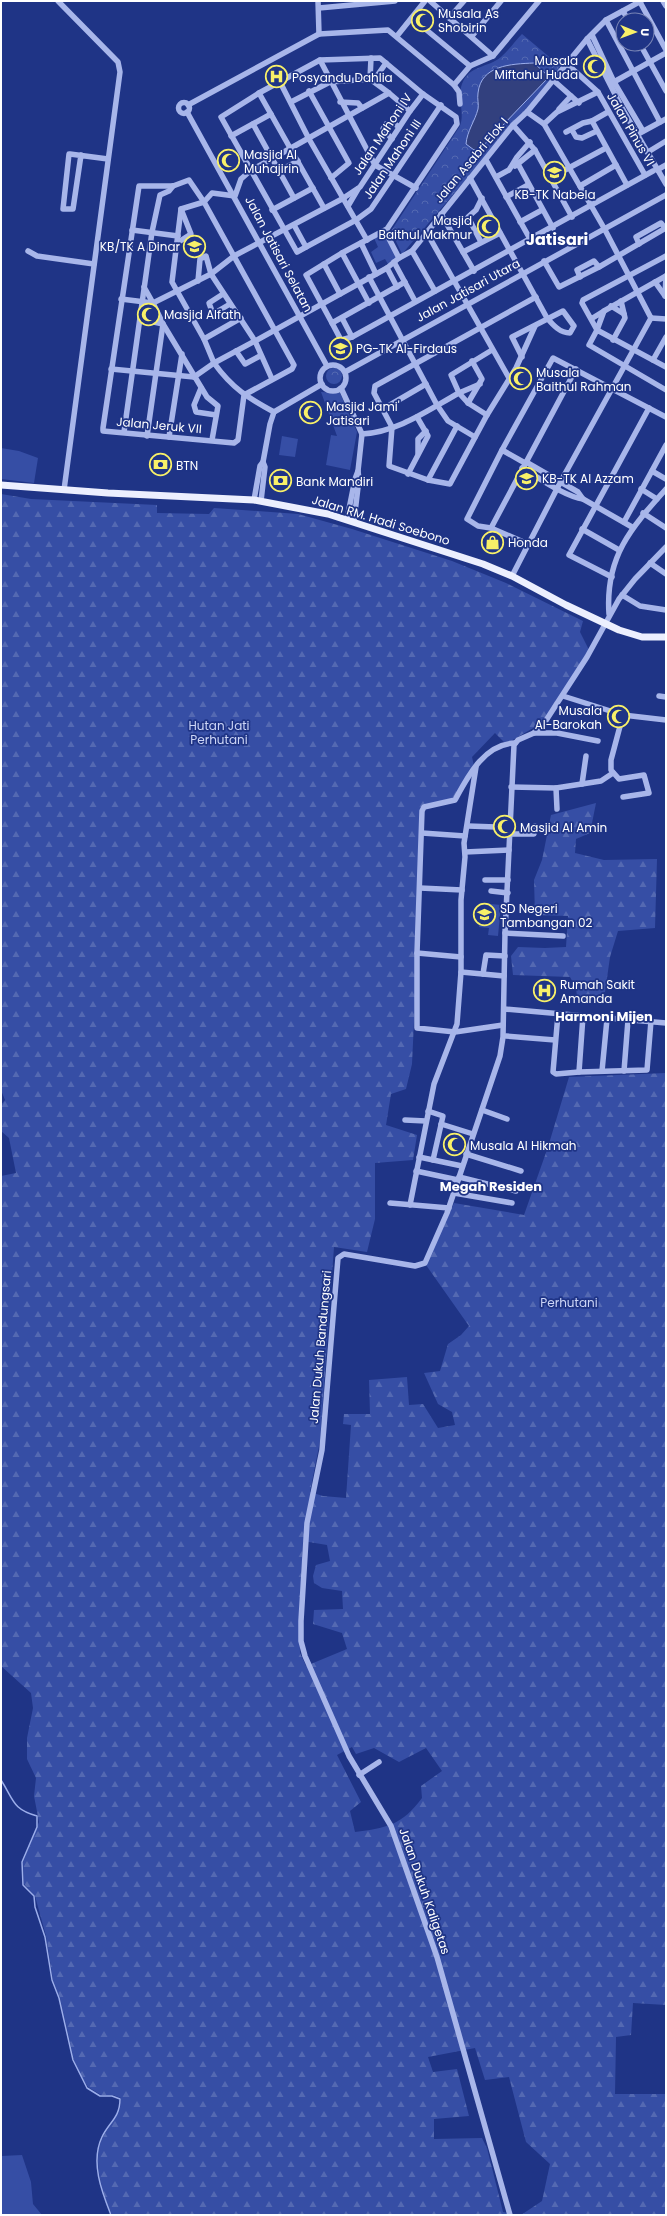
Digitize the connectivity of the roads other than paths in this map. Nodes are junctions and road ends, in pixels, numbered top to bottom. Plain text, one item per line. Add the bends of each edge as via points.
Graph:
1 (58, 1) edge
2 (318, 1) edge
3 (395, 1) edge
4 (425, 1) edge
5 (430, 1) edge
6 (464, 1) edge
7 (501, 1) edge
8 (539, 1) edge
9 (641, 1) edge
10 (663, 1) edge
11 (666, 6) edge
12 (319, 8) junction
13 (623, 11) joint
14 (412, 18) junction
15 (449, 18) junction
16 (606, 20) junction
17 (319, 34) junction
18 (397, 36) junction
19 (472, 36) junction
20 (589, 37) junction
21 (666, 50) edge
22 (644, 52) edge
23 (666, 54) edge
24 (493, 56) junction
25 (371, 58) junction
26 (320, 60) junction
27 (650, 62) junction
28 (386, 63) junction
29 (568, 64) junction
30 (470, 66) junction
31 (633, 72) junction
32 (372, 80) junction
33 (554, 80) junction
34 (280, 82) junction
35 (330, 82) junction
36 (612, 83) junction
37 (454, 85) junction
38 (309, 91) junction
39 (666, 91) edge
40 (598, 92) junction
41 (259, 93) junction
42 (389, 93) junction
43 (423, 94) junction
44 (571, 96) junction
45 (291, 102) junction
46 (340, 102) junction
47 (579, 102) junction
48 (460, 104) dead end
49 (188, 105) junction
50 (441, 105) junction
51 (362, 108) junction
52 (410, 111) junction
53 (187, 112) junction
54 (527, 112) junction
55 (557, 112) junction
56 (608, 112) junction
57 (271, 114) junction
58 (348, 116) junction
59 (592, 121) junction
60 (663, 121) edge
61 (253, 124) junction
62 (544, 124) junction
63 (513, 125) junction
64 (399, 127) junction
65 (328, 128) junction
66 (597, 131) junction
67 (640, 133) junction
68 (231, 136) junction
69 (309, 139) junction
70 (392, 139) junction
71 (666, 141) edge
72 (530, 142) junction
73 (291, 147) junction
74 (606, 148) junction
75 (535, 150) junction
76 (648, 152) junction
77 (81, 156) junction
78 (272, 158) junction
79 (108, 159) junction
80 (486, 160) junction
81 (298, 161) junction
82 (518, 164) junction
83 (375, 165) junction
84 (616, 165) junction
85 (666, 165) edge
86 (569, 167) junction
87 (509, 170) junction
88 (655, 170) junction
89 (250, 171) junction
90 (279, 171) junction
91 (394, 175) junction
92 (645, 175) junction
93 (496, 177) junction
94 (331, 178) junction
95 (470, 178) junction
96 (550, 178) junction
97 (666, 184) edge
98 (160, 185) junction
99 (528, 185) junction
100 (626, 185) junction
101 (173, 186) junction
102 (580, 186) junction
103 (360, 187) junction
104 (313, 188) junction
105 (416, 188) junction
106 (666, 194) edge
107 (160, 196) junction
108 (235, 196) junction
109 (506, 197) junction
110 (294, 198) junction
111 (482, 198) junction
112 (342, 199) junction
113 (204, 202) junction
114 (348, 206) junction
115 (591, 206) junction
116 (324, 208) junction
117 (181, 209) junction
118 (272, 210) junction
119 (542, 210) junction
120 (441, 214) junction
121 (572, 217) junction
122 (356, 220) junction
123 (520, 222) junction
124 (294, 225) junction
125 (553, 228) junction
126 (604, 228) junction
127 (666, 228) edge
128 (283, 229) junction
129 (132, 230) junction
130 (385, 231) junction
131 (152, 232) junction
132 (427, 233) junction
133 (500, 233) junction
134 (178, 236) junction
135 (530, 239) junction
136 (367, 240) junction
137 (260, 242) junction
138 (481, 242) junction
139 (177, 243) junction
140 (361, 243) junction
141 (306, 247) junction
142 (412, 250) junction
143 (511, 251) junction
144 (28, 252) dead end
145 (463, 252) junction
146 (342, 253) junction
147 (234, 256) junction
148 (618, 256) junction
149 (666, 256) edge
150 (396, 260) junction
151 (544, 261) junction
152 (94, 264) junction
153 (324, 264) junction
154 (387, 268) junction
155 (474, 271) junction
156 (524, 272) junction
157 (211, 274) junction
158 (376, 274) junction
159 (628, 276) junction
160 (666, 276) edge
161 (369, 277) junction
162 (198, 281) junction
163 (405, 282) junction
164 (655, 282) junction
165 (454, 283) junction
166 (358, 284) junction
167 (144, 287) junction
168 (397, 287) junction
169 (177, 291) junction
170 (435, 291) junction
171 (638, 292) junction
172 (223, 294) junction
173 (340, 294) junction
174 (379, 296) junction
175 (665, 296) edge
176 (536, 297) junction
177 (121, 299) junction
178 (415, 301) junction
179 (621, 301) junction
180 (369, 302) junction
181 (142, 303) junction
182 (153, 303) junction
183 (466, 303) junction
184 (230, 304) junction
185 (322, 305) junction
186 (611, 306) junction
187 (604, 311) junction
188 (624, 314) junction
189 (389, 315) junction
190 (300, 316) junction
191 (241, 318) junction
192 (342, 318) junction
193 (547, 318) junction
194 (652, 318) junction
195 (666, 318) edge
196 (140, 319) junction
197 (591, 319) junction
198 (332, 323) junction
199 (163, 324) junction
200 (535, 326) junction
201 (480, 328) junction
202 (275, 330) junction
203 (596, 330) junction
204 (352, 337) junction
205 (204, 339) junction
206 (402, 339) junction
207 (614, 340) junction
208 (665, 340) edge
209 (254, 341) junction
210 (492, 350) junction
211 (633, 350) junction
212 (236, 351) junction
213 (182, 354) junction
214 (260, 356) junction
215 (522, 357) junction
216 (653, 360) junction
217 (472, 362) junction
218 (214, 363) junction
219 (416, 364) junction
220 (327, 366) junction
221 (624, 366) junction
222 (666, 367) edge
223 (111, 369) junction
224 (576, 369) junction
225 (133, 371) junction
226 (345, 372) junction
227 (156, 374) junction
228 (177, 377) junction
229 (194, 377) junction
230 (509, 378) junction
231 (272, 379) junction
232 (322, 384) junction
233 (426, 384) junction
234 (480, 384) junction
235 (201, 388) junction
236 (341, 388) junction
237 (613, 389) junction
238 (666, 390) edge
239 (459, 393) junction
240 (244, 395) junction
241 (468, 403) junction
242 (437, 405) junction
243 (383, 408) junction
244 (649, 408) junction
245 (274, 412) junction
246 (216, 415) junction
247 (487, 415) junction
248 (417, 417) junction
249 (666, 417) edge
250 (457, 426) junction
251 (392, 427) junction
252 (124, 432) junction
253 (362, 434) junction
254 (147, 436) junction
255 (169, 437) junction
256 (475, 437) junction
257 (212, 440) junction
258 (666, 445) edge
259 (502, 450) junction
260 (524, 464) junction
261 (652, 471) junction
262 (408, 474) junction
263 (666, 479) edge
264 (428, 480) junction
265 (561, 481) junction
266 (1, 485) edge
267 (558, 488) junction
268 (666, 488) edge
269 (641, 489) junction
270 (64, 490) junction
271 (583, 499) junction
272 (657, 499) junction
273 (257, 500) junction
274 (595, 505) junction
275 (643, 513) junction
276 (350, 520) junction
277 (624, 522) junction
278 (632, 527) junction
279 (491, 528) junction
280 (666, 528) edge
281 (582, 529) junction
282 (528, 544) junction
283 (666, 547) edge
284 (619, 550) junction
285 (650, 563) junction
286 (666, 574) edge
287 (512, 576) junction
288 (612, 577) junction
289 (622, 595) junction
290 (666, 610) edge
291 (609, 614) junction
292 (606, 624) junction
293 (666, 637) edge
294 (563, 696) junction
295 (659, 696) dead end
296 (666, 697) edge
297 (623, 716) junction
298 (666, 720) edge
299 (534, 733) junction
300 (598, 741) dead end
301 (515, 743) junction
302 (586, 756) dead end
303 (476, 768) junction
304 (613, 773) junction
305 (582, 784) junction
306 (512, 787) junction
307 (556, 788) junction
308 (623, 797) dead end
309 (557, 809) dead end
310 (468, 826) junction
311 (535, 826) dead end
312 (496, 827) dead end
313 (422, 832) junction
314 (510, 834) junction
315 (465, 836) junction
316 (510, 850) junction
317 (465, 852) junction
318 (485, 880) dead end
319 (508, 880) junction
320 (420, 888) junction
321 (462, 890) junction
322 (491, 892) dead end
323 (508, 893) junction
324 (505, 932) junction
325 (563, 936) dead end
326 (417, 953) junction
327 (505, 956) junction
328 (461, 957) junction
329 (461, 972) junction
330 (483, 974) junction
331 (504, 976) junction
332 (504, 1009) junction
333 (558, 1014) junction
334 (583, 1016) junction
335 (607, 1019) junction
336 (628, 1020) junction
337 (651, 1021) junction
338 (666, 1023) edge
339 (503, 1025) junction
340 (455, 1032) junction
341 (506, 1036) dead end
342 (555, 1040) junction
343 (602, 1071) junction
344 (624, 1071) junction
345 (579, 1072) junction
346 (482, 1110) junction
347 (428, 1111) junction
348 (507, 1119) dead end
349 (405, 1120) dead end
350 (426, 1121) junction
351 (441, 1124) junction
352 (473, 1134) junction
353 (466, 1154) junction
354 (419, 1157) junction
355 (433, 1160) junction
356 (462, 1166) junction
357 (416, 1171) junction
358 (521, 1171) dead end
359 (459, 1179) junction
360 (516, 1191) dead end
361 (454, 1193) junction
362 (390, 1203) dead end
363 (512, 1203) dead end
364 (410, 1205) junction
365 (449, 1208) junction
366 (302, 1586) joint
367 (379, 1762) dead end
368 (359, 1775) junction
369 (510, 2215) edge

1 - 79 street via 119,66
2 - 12 street
3 - 12 street
4 - 14 street
5 - 15 street
6 - 15 street
7 - 19 street
8 - 24 street
9 - 13 street, Jalan Asabri Elok I
9 - 21 street
10 - 11 street
12 - 17 street
13 - 16 street, Jalan Asabri Elok I
14 - 18 street
14 - 30 street
15 - 19 street
16 - 20 street, Jalan Asabri Elok I
16 - 31 street
17 - 18 street via 388,30
17 - 49 street
18 - 37 street
19 - 24 street
20 - 29 street, Jalan Asabri Elok I
20 - 36 street
22 - 27 street
23 - 27 street
24 - 30 street
25 - 26 street
25 - 28 street via 378,57
25 - 32 street
26 - 34 street
26 - 35 street
27 - 31 street
27 - 39 street
28 - 32 street
28 - 43 street
29 - 33 street, Jalan Asabri Elok I
29 - 40 street
30 - 37 street
31 - 36 street
31 - 60 street
32 - 35 street
32 - 42 street
33 - 44 street
33 - 54 street, Jalan Asabri Elok I
34 - 41 street
34 - 45 street
35 - 38 street
35 - 46 street
36 - 67 street
37 - 48 street via 459,92
38 - 45 street
38 - 65 street
40 - 47 street
40 - 56 street, Jalan Pinus VI
41 - 57 street
41 - 68 street via 222,116
42 - 51 street
42 - 52 street
43 - 50 street
43 - 52 street, Jalan Mahoni IV
44 - 47 street
44 - 55 street
45 - 69 street
46 - 51 street via 358,103
46 - 58 street
47 - 55 street
49 - 53 street
49 - 53 street, Jalan Jatisari Selatan via 184,102 178,107 182,113
50 - 91 street, Jalan Mahoni III
50 - 105 street via 456,117 458,122
51 - 58 street
52 - 64 street, Jalan Mahoni IV
53 - 108 street, Jalan Jatisari Selatan
54 - 62 street
54 - 63 street, Jalan Asabri Elok I
55 - 62 street
56 - 59 street
56 - 92 street, Jalan Pinus VI
57 - 61 street
57 - 73 street
58 - 65 street
58 - 83 street
59 - 66 street
59 - 66 street via 569,131 581,138
60 - 67 street
61 - 68 street
61 - 78 street
62 - 86 street
63 - 72 street
63 - 80 street, Jalan Asabri Elok I
64 - 70 street, Jalan Mahoni IV
64 - 70 street via 395,124 386,124 383,129
65 - 69 street
65 - 94 street via 349,164
66 - 74 street
67 - 76 street
68 - 89 street
69 - 73 street
69 - 94 street
70 - 83 street, Jalan Mahoni IV
71 - 76 street
72 - 75 street
72 - 87 street
73 - 78 street
73 - 81 street
74 - 84 street
74 - 86 street
75 - 82 street
75 - 96 street
76 - 88 street
77 - 77 street via 70,154 63,209 73,209
77 - 79 street
78 - 89 street
78 - 90 street
79 - 152 street
80 - 93 street
80 - 95 street, Jalan Asabri Elok I
81 - 90 street
81 - 104 street
82 - 87 street
82 - 99 street
83 - 91 street
83 - 103 street, Jalan Mahoni IV
84 - 100 street
84 - 102 street
85 - 88 street
86 - 96 street
86 - 102 street
87 - 93 street
88 - 92 street
88 - 97 street
89 - 108 street via 241,179
89 - 118 street
90 - 110 street
91 - 105 street
91 - 122 street, Jalan Mahoni III via 372,208
92 - 100 street
93 - 109 street
94 - 112 street
95 - 111 street
95 - 120 street, Jalan Asabri Elok I
96 - 121 street
98 - 101 street
98 - 107 street
98 - 129 street via 139,186
99 - 109 street
99 - 119 street
100 - 115 street
101 - 107 street
101 - 113 street via 190,180
102 - 115 street
103 - 112 street, Jalan Mahoni IV
103 - 114 street, Jalan Mahoni IV
104 - 110 street
104 - 116 street
105 - 130 street
106 - 126 street, Jalan Jatisari Utara
107 - 131 street
108 - 113 street via 212,193
108 - 137 street, Jalan Jatisari Selatan
109 - 123 street
110 - 118 street
111 - 133 street
111 - 138 street via 476,210 468,217
112 - 114 street
112 - 116 street, Jalan Mahoni IV
113 - 117 street
113 - 147 street
114 - 122 street
115 - 121 street
115 - 126 street
116 - 124 street, Jalan Mahoni IV
117 - 134 street
117 - 139 street via 191,234
118 - 128 street
119 - 123 street
119 - 125 street
120 - 132 street, Jalan Asabri Elok I
120 - 145 street
121 - 125 street
122 - 136 street
122 - 141 street, Jalan Mahoni III
123 - 135 street
124 - 128 street, Jalan Mahoni IV
124 - 141 street
125 - 135 street
126 - 148 street
126 - 151 street, Jalan Jatisari Utara
127 - 148 street
128 - 137 street, Jalan Mahoni IV
128 - 141 street via 295,252
129 - 131 street
129 - 177 street
130 - 136 street
130 - 150 street
131 - 134 street
131 - 167 street
132 - 142 street, Jalan Asabri Elok I
132 - 165 street
133 - 138 street
133 - 143 street
134 - 139 street
135 - 143 street
136 - 140 street
137 - 147 street, Jalan Mahoni IV
137 - 190 street, Jalan Jatisari Selatan
138 - 145 street
139 - 169 street via 172,279
140 - 146 street
140 - 158 street
142 - 150 street, Jalan Asabri Elok I
142 - 170 street
143 - 155 street
143 - 156 street
144 - 152 street via 37,256
145 - 155 street
146 - 153 street
146 - 166 street
147 - 157 street, Jalan Mahoni IV
147 - 202 street
148 - 151 street via 558,286
148 - 159 street
149 - 159 street
150 - 154 street, Jalan Asabri Elok I
150 - 163 street
151 - 156 street, Jalan Jatisari Utara
152 - 270 street
153 - 173 street
153 - 185 street via 307,274
154 - 158 street, Jalan Asabri Elok I
154 - 168 street
155 - 165 street
156 - 176 street
156 - 183 street, Jalan Jatisari Utara
157 - 162 street, Jalan Mahoni IV
157 - 162 street via 207,256 201,258
157 - 172 street
158 - 161 street, Jalan Asabri Elok I
159 - 171 street
159 - 197 street via 583,300 582,303
160 - 164 street
160 - 175 street
161 - 166 street, Jalan Asabri Elok I
161 - 174 street
162 - 169 street, Jalan Mahoni IV
163 - 168 street
163 - 178 street
164 - 171 street
164 - 175 street
165 - 170 street
165 - 183 street
166 - 173 street, Jalan Asabri Elok I
166 - 180 street
167 - 181 street
167 - 182 street
168 - 174 street
169 - 182 street, Jalan Mahoni IV
169 - 205 street
170 - 178 street
171 - 179 street
171 - 194 street
172 - 184 street
172 - 184 street via 209,303 213,314
173 - 185 street, Jalan Asabri Elok I
174 - 180 street
174 - 189 street
176 - 193 street
176 - 201 street
177 - 181 street
177 - 223 street
178 - 189 street
179 - 186 street
179 - 188 street
180 - 192 street
181 - 182 street
181 - 196 street
182 - 199 street
183 - 201 street
183 - 206 street, Jalan Jatisari Utara
184 - 191 street
185 - 190 street, Jalan Asabri Elok I
185 - 198 street
186 - 187 street
186 - 188 street
187 - 197 street
187 - 203 street
188 - 207 street via 625,318
189 - 204 street
189 - 206 street
190 - 202 street, Jalan Asabri Elok I
190 - 220 street, Jalan Jatisari Selatan
191 - 205 street
191 - 209 street
192 - 198 street
192 - 204 street
193 - 193 street via 564,311 574,328 567,333
193 - 200 street
194 - 195 street
194 - 211 street
196 - 199 street
196 - 225 street
197 - 203 street
198 - 204 street via 342,340
199 - 213 street
199 - 227 street
200 - 215 street
200 - 215 street via 512,338
201 - 210 street
201 - 219 street
202 - 209 street, Jalan Asabri Elok I
202 - 231 street via 294,365 292,369
203 - 207 street
203 - 221 street via 590,347
205 - 218 street
206 - 219 street
206 - 226 street, Jalan Jatisari Utara
207 - 211 street
208 - 216 street
209 - 212 street, Jalan Asabri Elok I
209 - 214 street
210 - 217 street
210 - 230 street
211 - 216 street
211 - 221 street
212 - 214 street via 245,364
212 - 218 street, Jalan Asabri Elok I
213 - 228 street
213 - 229 street
214 - 231 street
215 - 230 street
216 - 222 street
217 - 234 street via 482,378
217 - 239 street via 451,375
218 - 229 street, Jalan Asabri Elok I
218 - 240 street via 227,381
219 - 233 street
219 - 243 street via 374,387 374,393
220 - 226 street via 337,365
220 - 232 street via 321,374
221 - 237 street
221 - 238 street
223 - 225 street
223 - 252 street, Jalan Jeruk VII via 103,431
224 - 237 street
224 - 259 street via 552,358
224 - 260 street
225 - 227 street
225 - 252 street
226 - 236 street via 346,380
227 - 228 street
227 - 254 street
228 - 229 street
228 - 255 street
229 - 235 street
230 - 247 street
231 - 240 street
232 - 236 street via 330,390
232 - 245 street
233 - 242 street
233 - 243 street
234 - 239 street
234 - 241 street
235 - 246 street via 207,398 218,405
235 - 246 street via 194,405 196,412
236 - 253 street
237 - 244 street
237 - 265 street
239 - 241 street
239 - 242 street
240 - 245 street
240 - 257 street, Jalan Jeruk VII via 236,443
241 - 247 street
242 - 248 street
242 - 250 street via 448,421
243 - 251 street
244 - 249 street
244 - 274 street
245 - 273 street
246 - 257 street
247 - 256 street
248 - 251 street
248 - 262 street via 428,436
250 - 256 street
250 - 264 street
251 - 253 street
251 - 262 street via 389,466
252 - 254 street, Jalan Jeruk VII
253 - 276 street via 359,480
254 - 255 street, Jalan Jeruk VII
255 - 257 street, Jalan Jeruk VII
256 - 264 street via 451,483 447,485
258 - 261 street
259 - 260 street
259 - 279 street via 467,518 478,526
260 - 265 street
260 - 267 street
260 - 279 street
261 - 263 street
261 - 269 street
262 - 264 street
265 - 267 street
265 - 271 street via 578,492
266 - 270 main road, Jalan RM. Hadi Soebono
267 - 271 street
267 - 282 street
268 - 272 street
269 - 272 street
269 - 277 street
270 - 273 main road, Jalan RM. Hadi Soebono
271 - 274 street
272 - 275 street
273 - 276 main road, Jalan RM. Hadi Soebono
274 - 277 street
274 - 281 street
275 - 278 street
275 - 280 street
276 - 287 main road, Jalan RM. Hadi Soebono via 453,553
277 - 278 street
278 - 284 street
279 - 282 street
281 - 284 street
281 - 288 street via 569,555
282 - 287 street
283 - 285 street
284 - 288 street
285 - 286 street
285 - 289 street
287 - 292 main road, Jalan RM. Hadi Soebono
288 - 291 street
289 - 290 street via 640,606
289 - 291 street
291 - 292 street
292 - 293 main road, Jalan RM. Hadi Soebono via 638,636
292 - 294 street
294 - 297 street
294 - 299 street
295 - 296 street
297 - 298 street
297 - 304 street via 611,760
299 - 300 street via 556,733
299 - 301 street
301 - 303 street via 492,750
301 - 306 street, Jalan Dukuh Bandungsari
302 - 305 street
303 - 310 street via 472,778
303 - 313 street via 466,778 456,800 423,808
304 - 305 street via 601,782
304 - 308 street via 619,779 644,775 649,793
305 - 307 street
306 - 307 street
306 - 314 street, Jalan Dukuh Bandungsari
307 - 309 street
310 - 312 street
310 - 315 street
311 - 314 street via 534,834
313 - 315 street
313 - 320 street
314 - 316 street, Jalan Dukuh Bandungsari
315 - 317 street
316 - 317 street
316 - 319 street, Jalan Dukuh Bandungsari
317 - 321 street
318 - 319 street
319 - 323 street, Jalan Dukuh Bandungsari
320 - 321 street
320 - 326 street
321 - 328 street
322 - 323 street
323 - 324 street, Jalan Dukuh Bandungsari
324 - 325 street
324 - 327 street, Jalan Dukuh Bandungsari
326 - 328 street
326 - 340 street via 417,1028
327 - 330 street via 486,955
327 - 331 street, Jalan Dukuh Bandungsari
328 - 329 street
329 - 330 street
329 - 340 street
330 - 331 street
331 - 332 street, Jalan Dukuh Bandungsari
332 - 333 street
332 - 339 street, Jalan Dukuh Bandungsari
333 - 334 street
333 - 342 street
334 - 335 street
334 - 345 street
335 - 336 street
335 - 343 street
336 - 337 street
336 - 344 street
337 - 338 street
337 - 344 street via 648,1068 645,1071
339 - 340 street
339 - 346 street, Jalan Dukuh Bandungsari via 500,1056
340 - 347 street via 435,1082
341 - 342 street
342 - 345 street via 553,1072
343 - 344 street
343 - 345 street
346 - 348 street
346 - 352 street, Jalan Dukuh Bandungsari
347 - 350 street
347 - 351 street via 443,1114
349 - 350 street
350 - 354 street
351 - 352 street
351 - 355 street
352 - 353 street, Jalan Dukuh Bandungsari
353 - 356 street, Jalan Dukuh Bandungsari
353 - 358 street
354 - 355 street
354 - 357 street
355 - 356 street
356 - 359 street, Jalan Dukuh Bandungsari
357 - 359 street
357 - 364 street
359 - 360 street
359 - 361 street, Jalan Dukuh Bandungsari
361 - 363 street
361 - 365 street, Jalan Dukuh Bandungsari
362 - 364 street
364 - 365 street
365 - 366 street, Jalan Dukuh Bandungsari via 427,1261 421,1265 344,1254 338,1258 322,1450 307,1523
366 - 368 street, Jalan Dukuh Kaligetas via 301,1641 305,1656
367 - 368 street
368 - 369 street, Jalan Dukuh Kaligetas via 388,1818 437,1957

